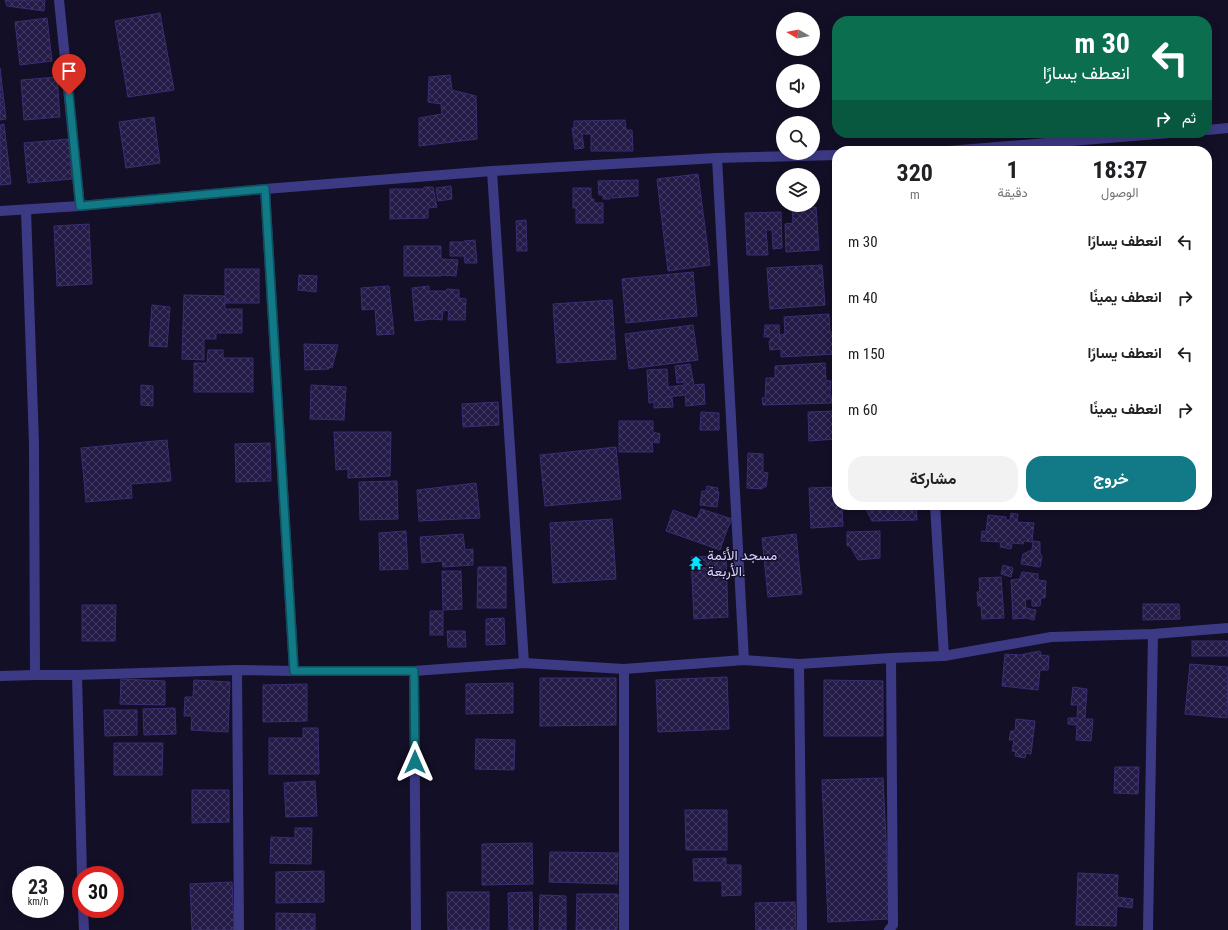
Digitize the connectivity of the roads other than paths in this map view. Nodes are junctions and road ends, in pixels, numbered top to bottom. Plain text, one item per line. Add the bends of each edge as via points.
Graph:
1 (60, 0) edge
2 (1228, 128) edge
3 (1212, 130) edge
4 (1108, 138) edge
5 (1010, 146) edge
6 (832, 155) edge
7 (717, 158) junction
8 (492, 171) junction
9 (265, 189) junction
10 (80, 206) junction
11 (26, 210) junction
12 (0, 211) edge
13 (935, 510) edge
14 (1228, 628) edge
15 (1153, 634) junction
16 (944, 656) junction
17 (891, 658) junction
18 (744, 660) junction
19 (524, 663) junction
20 (799, 664) junction
21 (624, 669) junction
22 (237, 670) junction
23 (294, 671) junction
24 (414, 671) junction
25 (35, 675) junction
26 (77, 675) junction
27 (0, 676) edge
28 (82, 866) edge
29 (83, 918) edge
30 (84, 930) edge
31 (240, 930) edge
32 (416, 930) edge
33 (624, 930) edge
34 (802, 930) edge
35 (889, 930) edge
36 (1148, 930) edge

1 - 10 street
2 - 3 street
4 - 5 street
6 - 7 street
7 - 8 street
7 - 18 street
8 - 9 street
8 - 19 street
9 - 10 street
9 - 23 street
10 - 11 street
11 - 12 street
11 - 25 street via 34,444
13 - 16 street
14 - 15 street
15 - 16 street via 1051,638
15 - 36 street
16 - 17 street
17 - 20 street
17 - 35 street via 892,925
18 - 20 street
18 - 21 street
19 - 21 street
19 - 24 street
20 - 34 street
21 - 33 street
22 - 23 street
22 - 26 street
22 - 31 street
23 - 24 street
24 - 32 street
25 - 26 street
25 - 27 street
26 - 28 street
29 - 30 street

